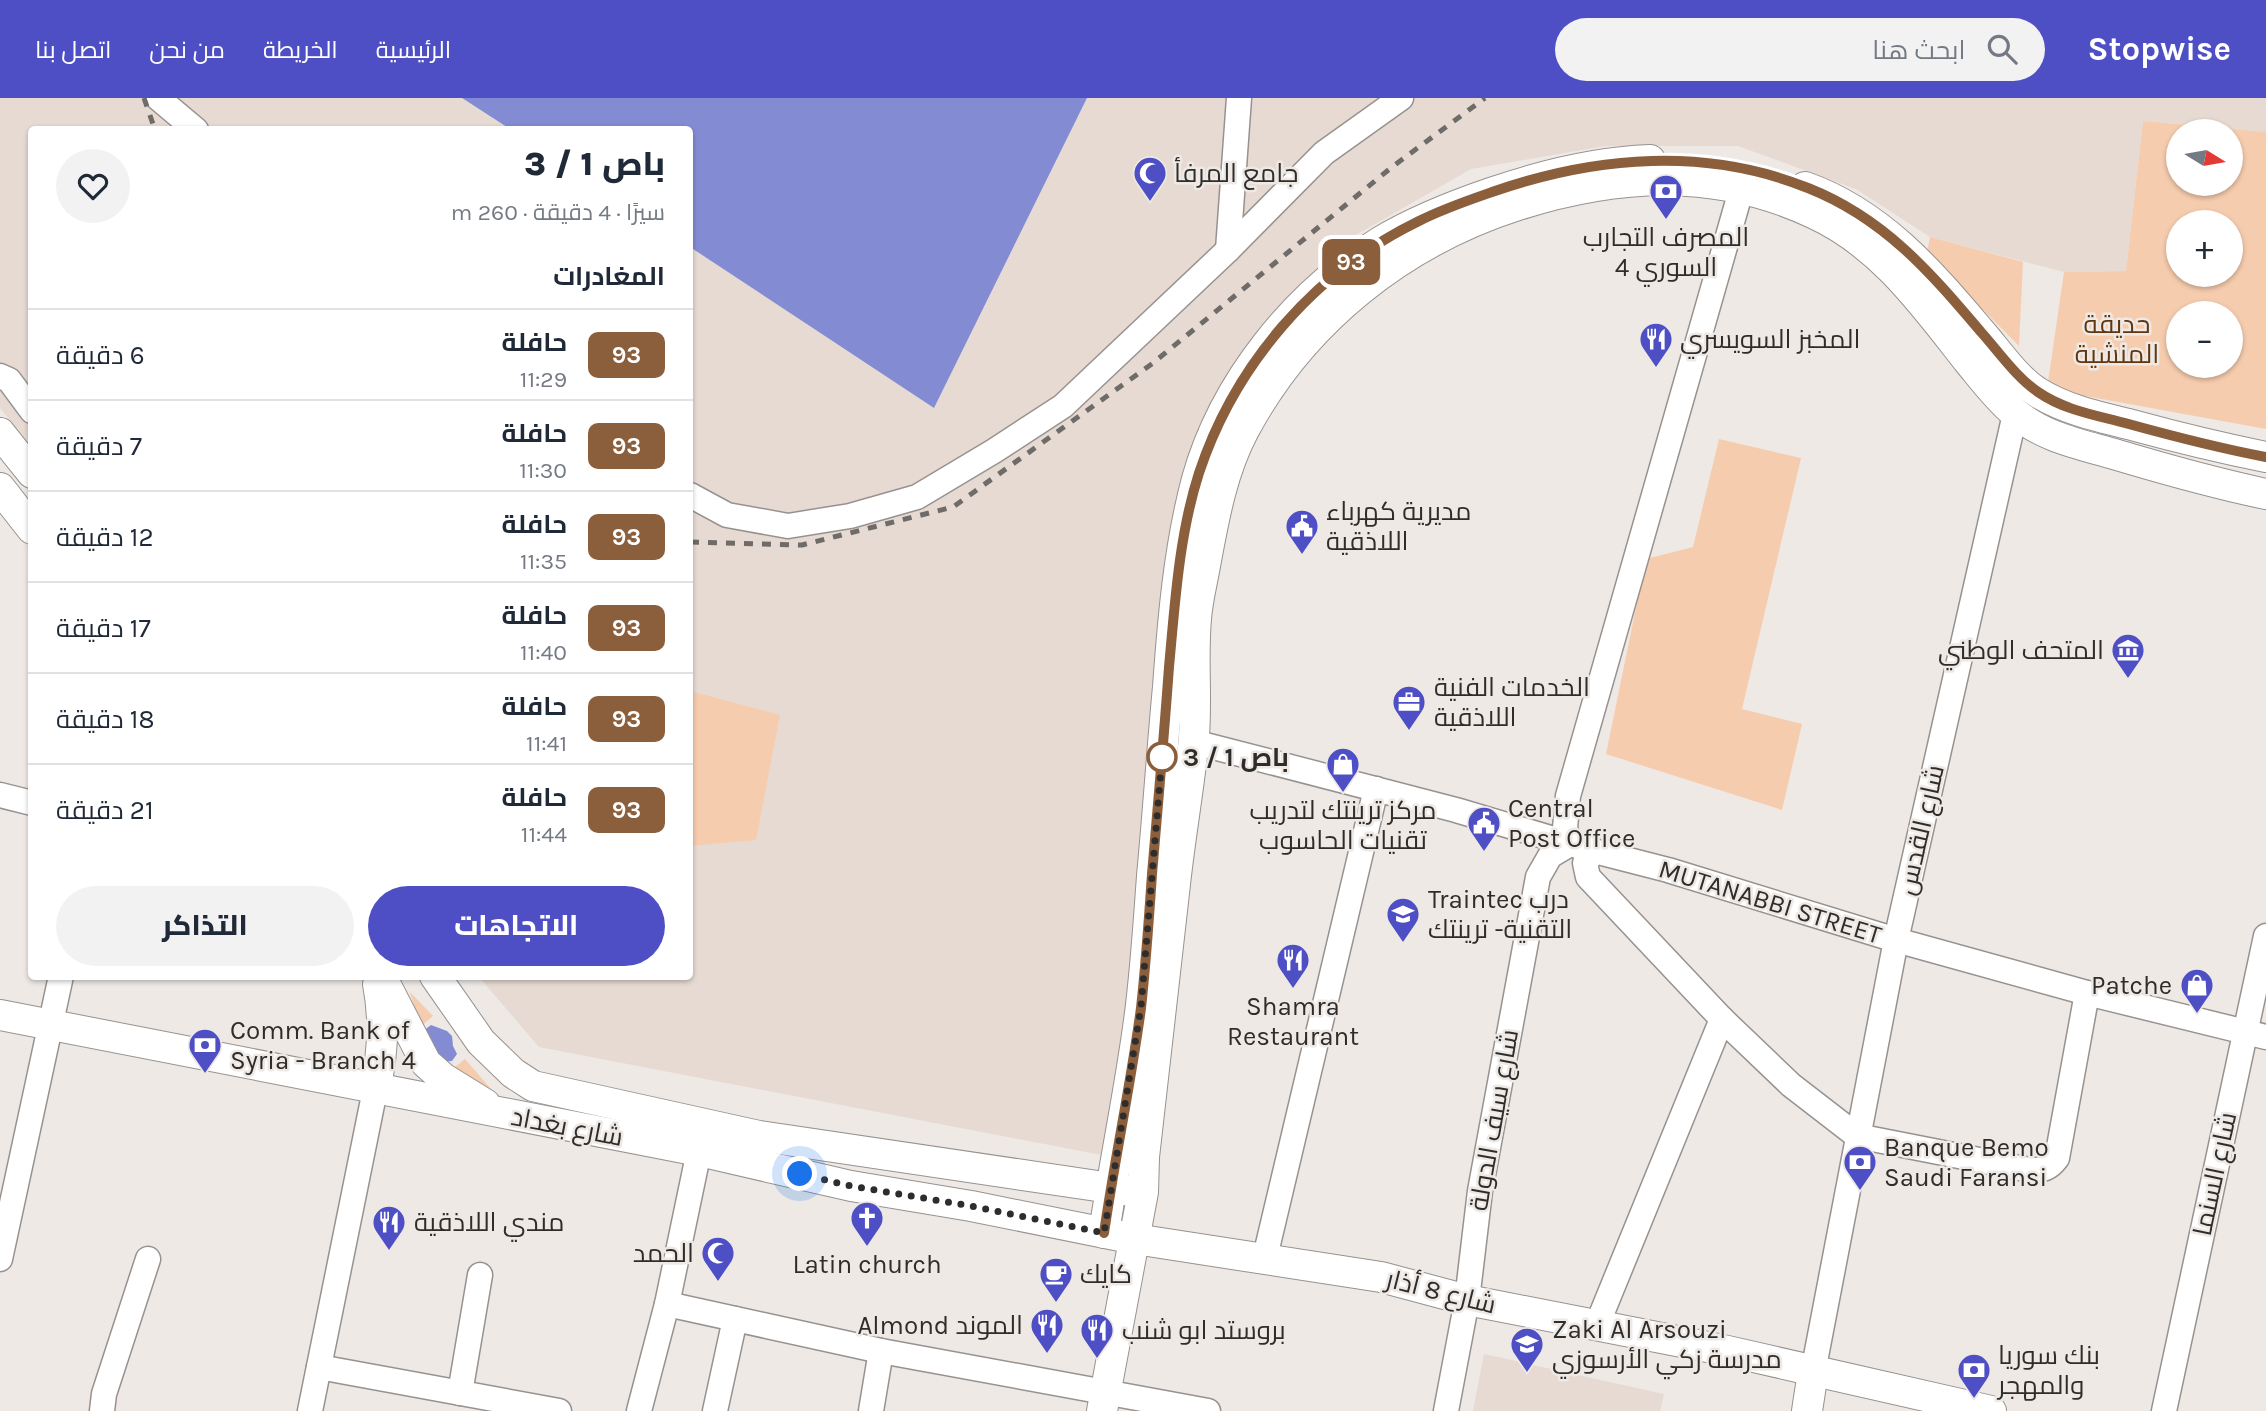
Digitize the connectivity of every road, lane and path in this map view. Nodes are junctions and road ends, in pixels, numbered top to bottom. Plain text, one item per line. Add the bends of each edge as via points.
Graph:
1 (158, 98) edge
2 (1239, 98) edge
3 (1401, 98) edge
4 (190, 126) edge
5 (1742, 187) junction
6 (1228, 250) junction
7 (0, 376) edge
8 (28, 406) edge
9 (2065, 407) junction
10 (2015, 414) junction
11 (0, 433) edge
12 (2052, 436) junction
13 (2209, 446) junction
14 (2266, 457) edge
15 (28, 468) edge
16 (2201, 480) junction
17 (0, 488) edge
18 (2266, 494) edge
19 (693, 497) edge
20 (28, 523) edge
21 (1194, 742) junction
22 (1376, 789) junction
23 (0, 796) edge
24 (28, 802) edge
25 (1570, 844) junction
26 (1594, 851) junction
27 (2266, 936) edge
28 (1896, 940) junction
29 (60, 980) edge
30 (377, 980) edge
31 (383, 980) edge
32 (438, 980) edge
33 (2087, 993) junction
34 (0, 1015) edge
35 (1722, 1019) junction
36 (51, 1024) junction
37 (2256, 1034) edge
38 (375, 1090) junction
39 (517, 1117) junction
40 (1857, 1136) junction
41 (699, 1152) junction
42 (1110, 1189) junction
43 (1143, 1192) junction
44 (1104, 1233) junction
45 (1135, 1239) junction
46 (1265, 1257) junction
47 (0, 1259) edge
48 (148, 1259) dead end
49 (480, 1275) dead end
50 (1467, 1300) junction
51 (667, 1304) junction
52 (735, 1319) junction
53 (1597, 1325) junction
54 (881, 1351) junction
55 (319, 1367) junction
56 (1813, 1372) junction
57 (460, 1393) junction
58 (1104, 1402) edge
59 (503, 1406) edge
60 (102, 1411) edge
61 (310, 1411) edge
62 (559, 1411) edge
63 (639, 1411) edge
64 (715, 1411) edge
65 (871, 1411) edge
66 (1208, 1411) edge
67 (1446, 1411) edge
68 (1807, 1411) edge
69 (1992, 1411) edge
70 (2164, 1411) edge

1 - 4 street
2 - 6 street
3 - 6 street via 1324,153
5 - 10 main road via 1782,199 1856,237 1910,289
5 - 21 main road via 1693,180 1643,180 1534,200 1432,240 1343,303 1304,343 1271,387 1243,431 1222,485 1196,618
5 - 25 street via 1568,796 1564,817
6 - 19 street via 1063,406 917,497 850,516 788,526 727,515
7 - 8 street via 9,380
9 - 12 main road
9 - 13 main road
9 - 42 main road via 2035,390 2011,367 1941,284 1898,242 1859,213 1809,188 1757,171 1647,159 1529,179 1418,222 1344,267 1297,311 1255,360 1232,397 1198,476 1172,628 1141,1007
10 - 12 main road
10 - 28 street, شارع القدس
11 - 15 main road
12 - 16 main road
13 - 14 main road
13 - 16 main road
16 - 18 main road
17 - 20 main road
21 - 22 street, MUTANABBI STREET
21 - 43 main road via 1175,878
22 - 25 street, MUTANABBI STREET
22 - 46 street
23 - 24 street
25 - 26 street, MUTANABBI STREET
25 - 50 street, شارع سيف الدولة via 1550,856 1538,877 1480,1191
26 - 28 street, MUTANABBI STREET
26 - 35 street via 1585,863 1588,877
27 - 37 street, شارع السنما
28 - 33 street, MUTANABBI STREET
28 - 40 street, شارع القدس
29 - 36 street
30 - 38 main road via 383,1035
31 - 39 main road via 426,1063 475,1099
32 - 42 main road, شارع بغداد via 481,1042 533,1086 759,1136
33 - 37 street, MUTANABBI STREET
33 - 40 street via 2057,1158 2051,1167 2030,1170
34 - 36 main road, شارع بغداد
35 - 40 street via 1791,1085
35 - 53 street
36 - 38 main road, شارع بغداد
36 - 47 street
37 - 70 street, شارع السنما
38 - 39 main road, شارع بغداد
38 - 55 street
39 - 41 main road, شارع بغداد
40 - 56 street, شارع القدس
41 - 44 main road, شارع بغداد via 851,1186
41 - 51 street
42 - 43 main road, شارع بغداد
42 - 44 main road
43 - 45 main road
44 - 45 main road, شارع بغداد
45 - 46 main road, شارع 8 أذار
45 - 58 main road
46 - 50 main road, شارع 8 أذار via 1381,1277
48 - 60 street
49 - 57 street
50 - 53 main road, شارع 8 أذار
50 - 67 street, شارع سيف الدولة
51 - 52 street
51 - 63 street
52 - 54 street
52 - 64 street
53 - 56 main road, شارع 8 أذار
54 - 58 street
54 - 65 street
55 - 57 street
55 - 61 street
56 - 68 main road
56 - 69 main road, شارع 8 أذار
57 - 59 street
58 - 66 street
59 - 62 street

